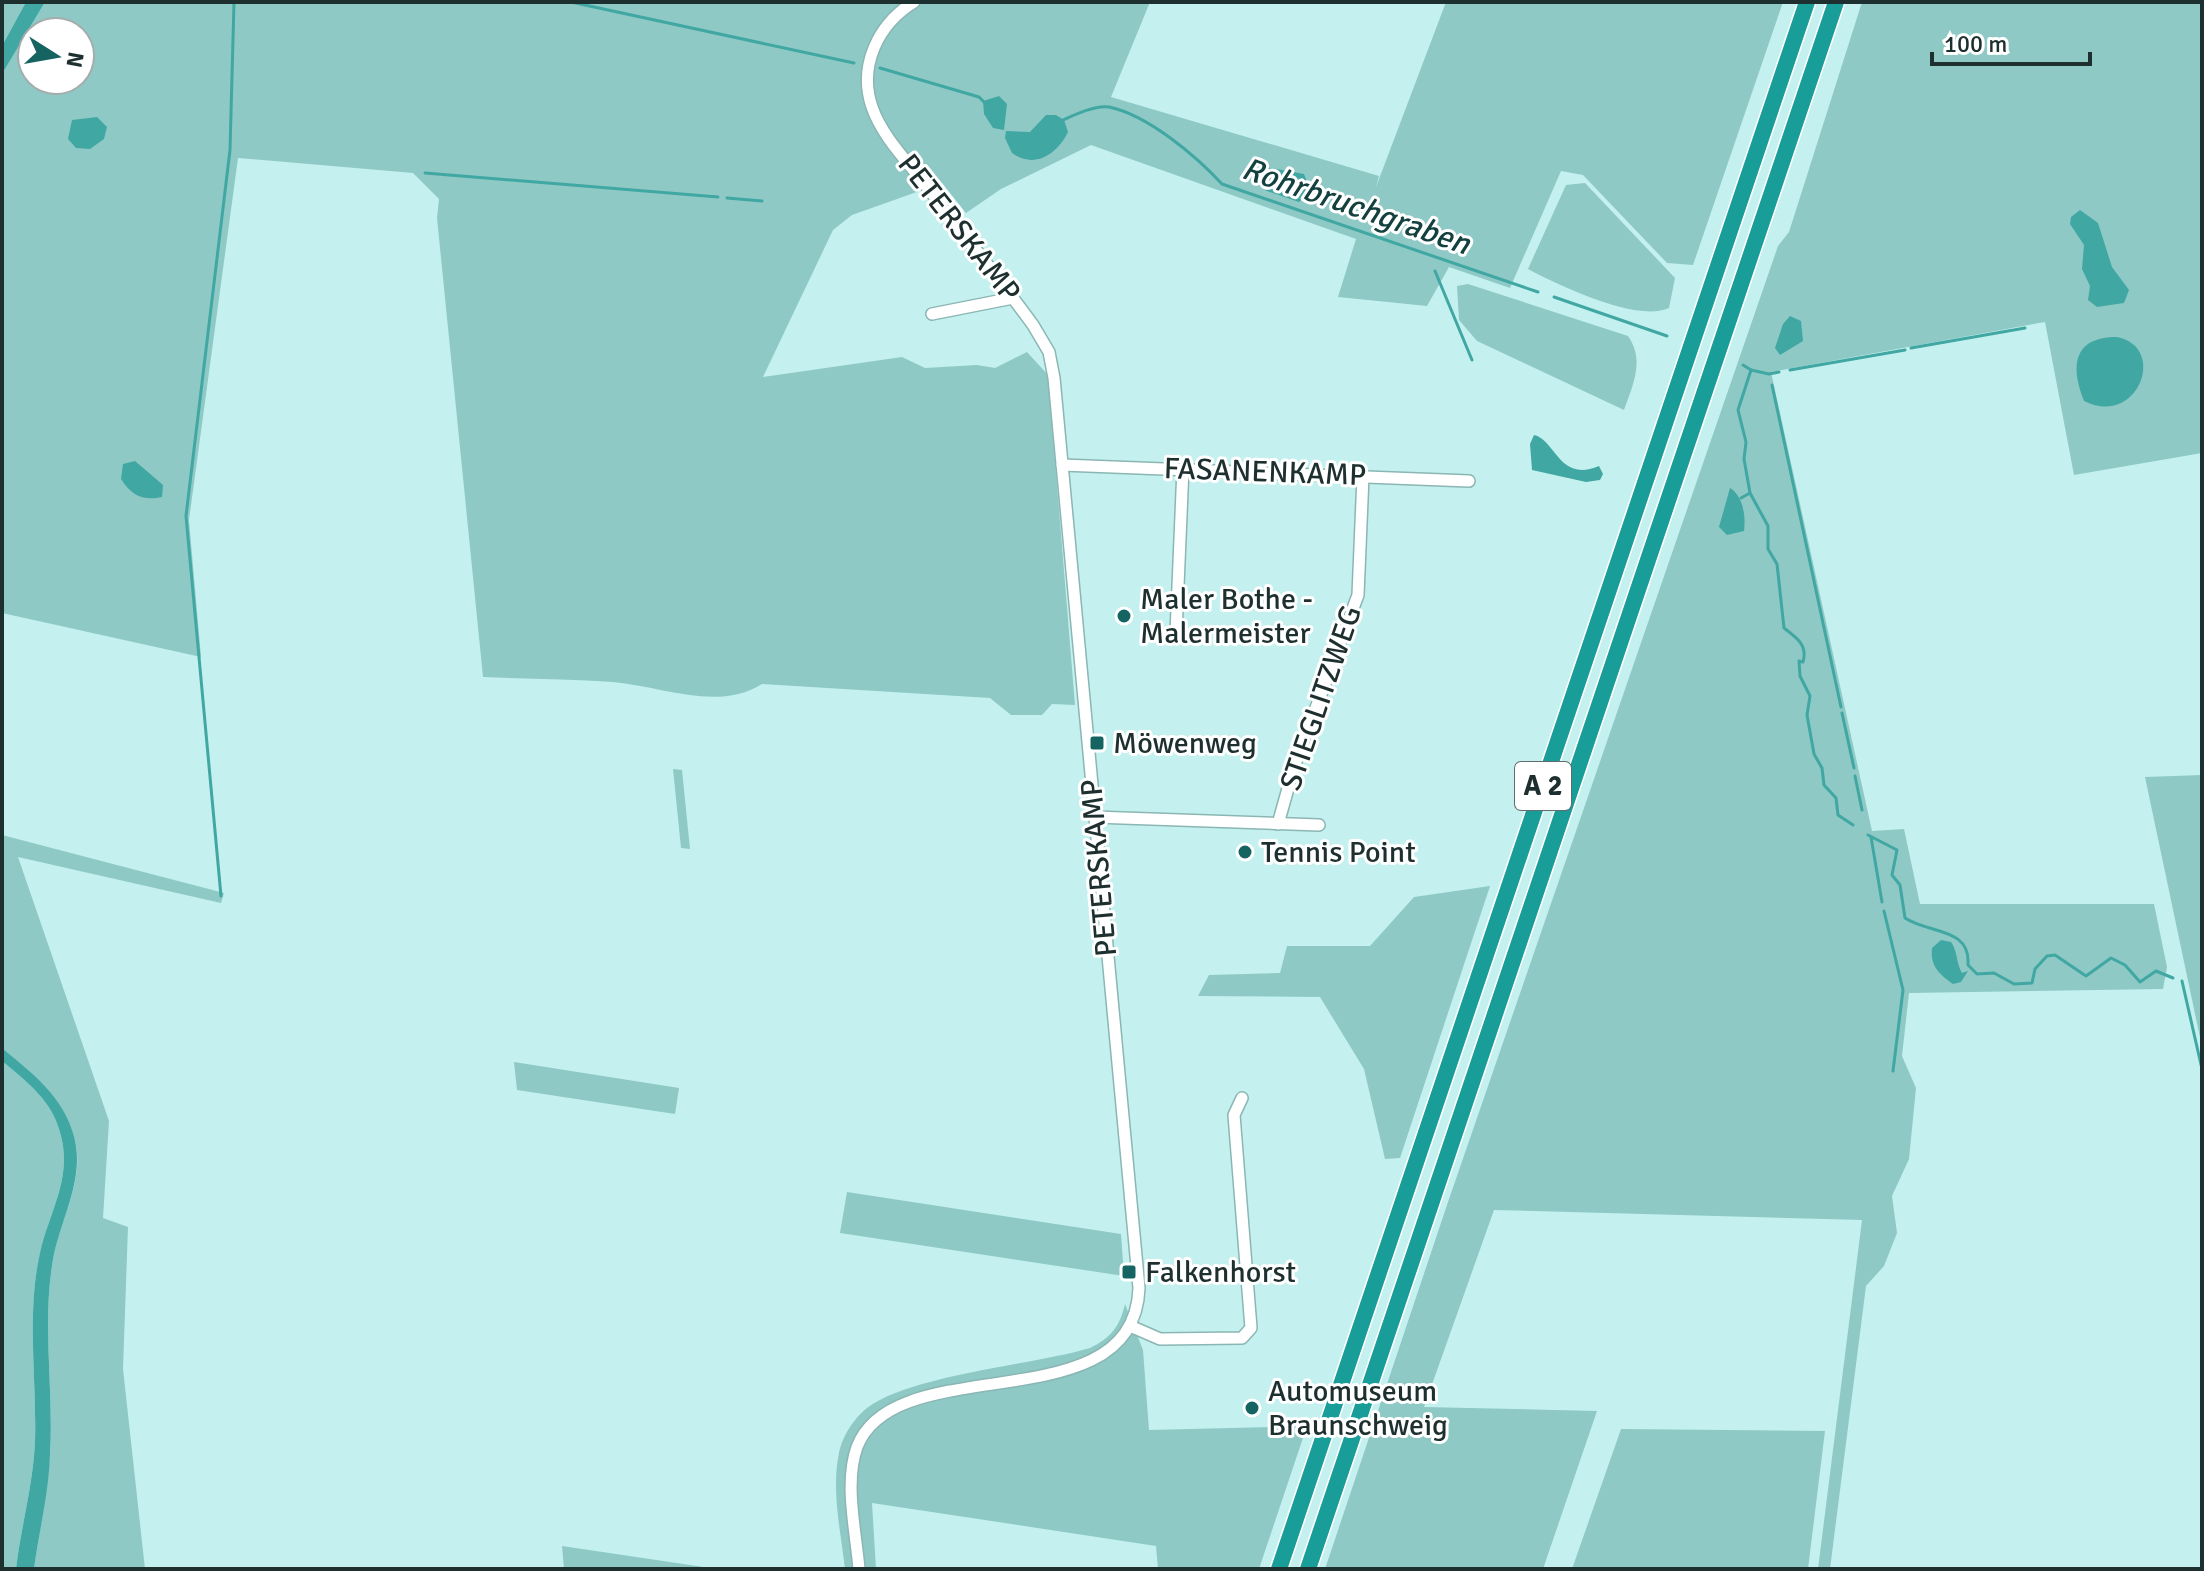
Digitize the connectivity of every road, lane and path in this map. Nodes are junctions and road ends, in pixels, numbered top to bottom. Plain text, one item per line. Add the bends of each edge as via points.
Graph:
1 (914, 2) edge
2 (1807, 2) edge
3 (1836, 2) edge
4 (1013, 298) junction
5 (932, 314) dead end
6 (1062, 465) junction
7 (1183, 468) junction
8 (1363, 476) junction
9 (1469, 481) dead end
10 (1176, 633) dead end
11 (1094, 817) junction
12 (1278, 824) junction
13 (1319, 825) dead end
14 (1242, 1098) dead end
15 (1130, 1326) junction
16 (859, 1569) edge
17 (1279, 1569) edge
18 (1308, 1569) edge

1 - 4 street, PETERSKAMP via 887,24 872,56 869,94 880,124
2 - 17 highway, A 2
3 - 18 highway, A 2
4 - 5 street
4 - 6 street, PETERSKAMP via 1049,352
6 - 7 street, FASANENKAMP
6 - 11 street, PETERSKAMP
7 - 8 street, FASANENKAMP
7 - 10 street
8 - 9 street, FASANENKAMP
8 - 12 street, STIEGLITZWEG via 1358,595
11 - 12 street
11 - 15 street, PETERSKAMP via 1138,1275
12 - 13 street
14 - 15 street via 1234,1115 1251,1328 1242,1338 1167,1340
15 - 16 street via 1115,1347 1092,1360 922,1400 871,1424 858,1445 853,1468

